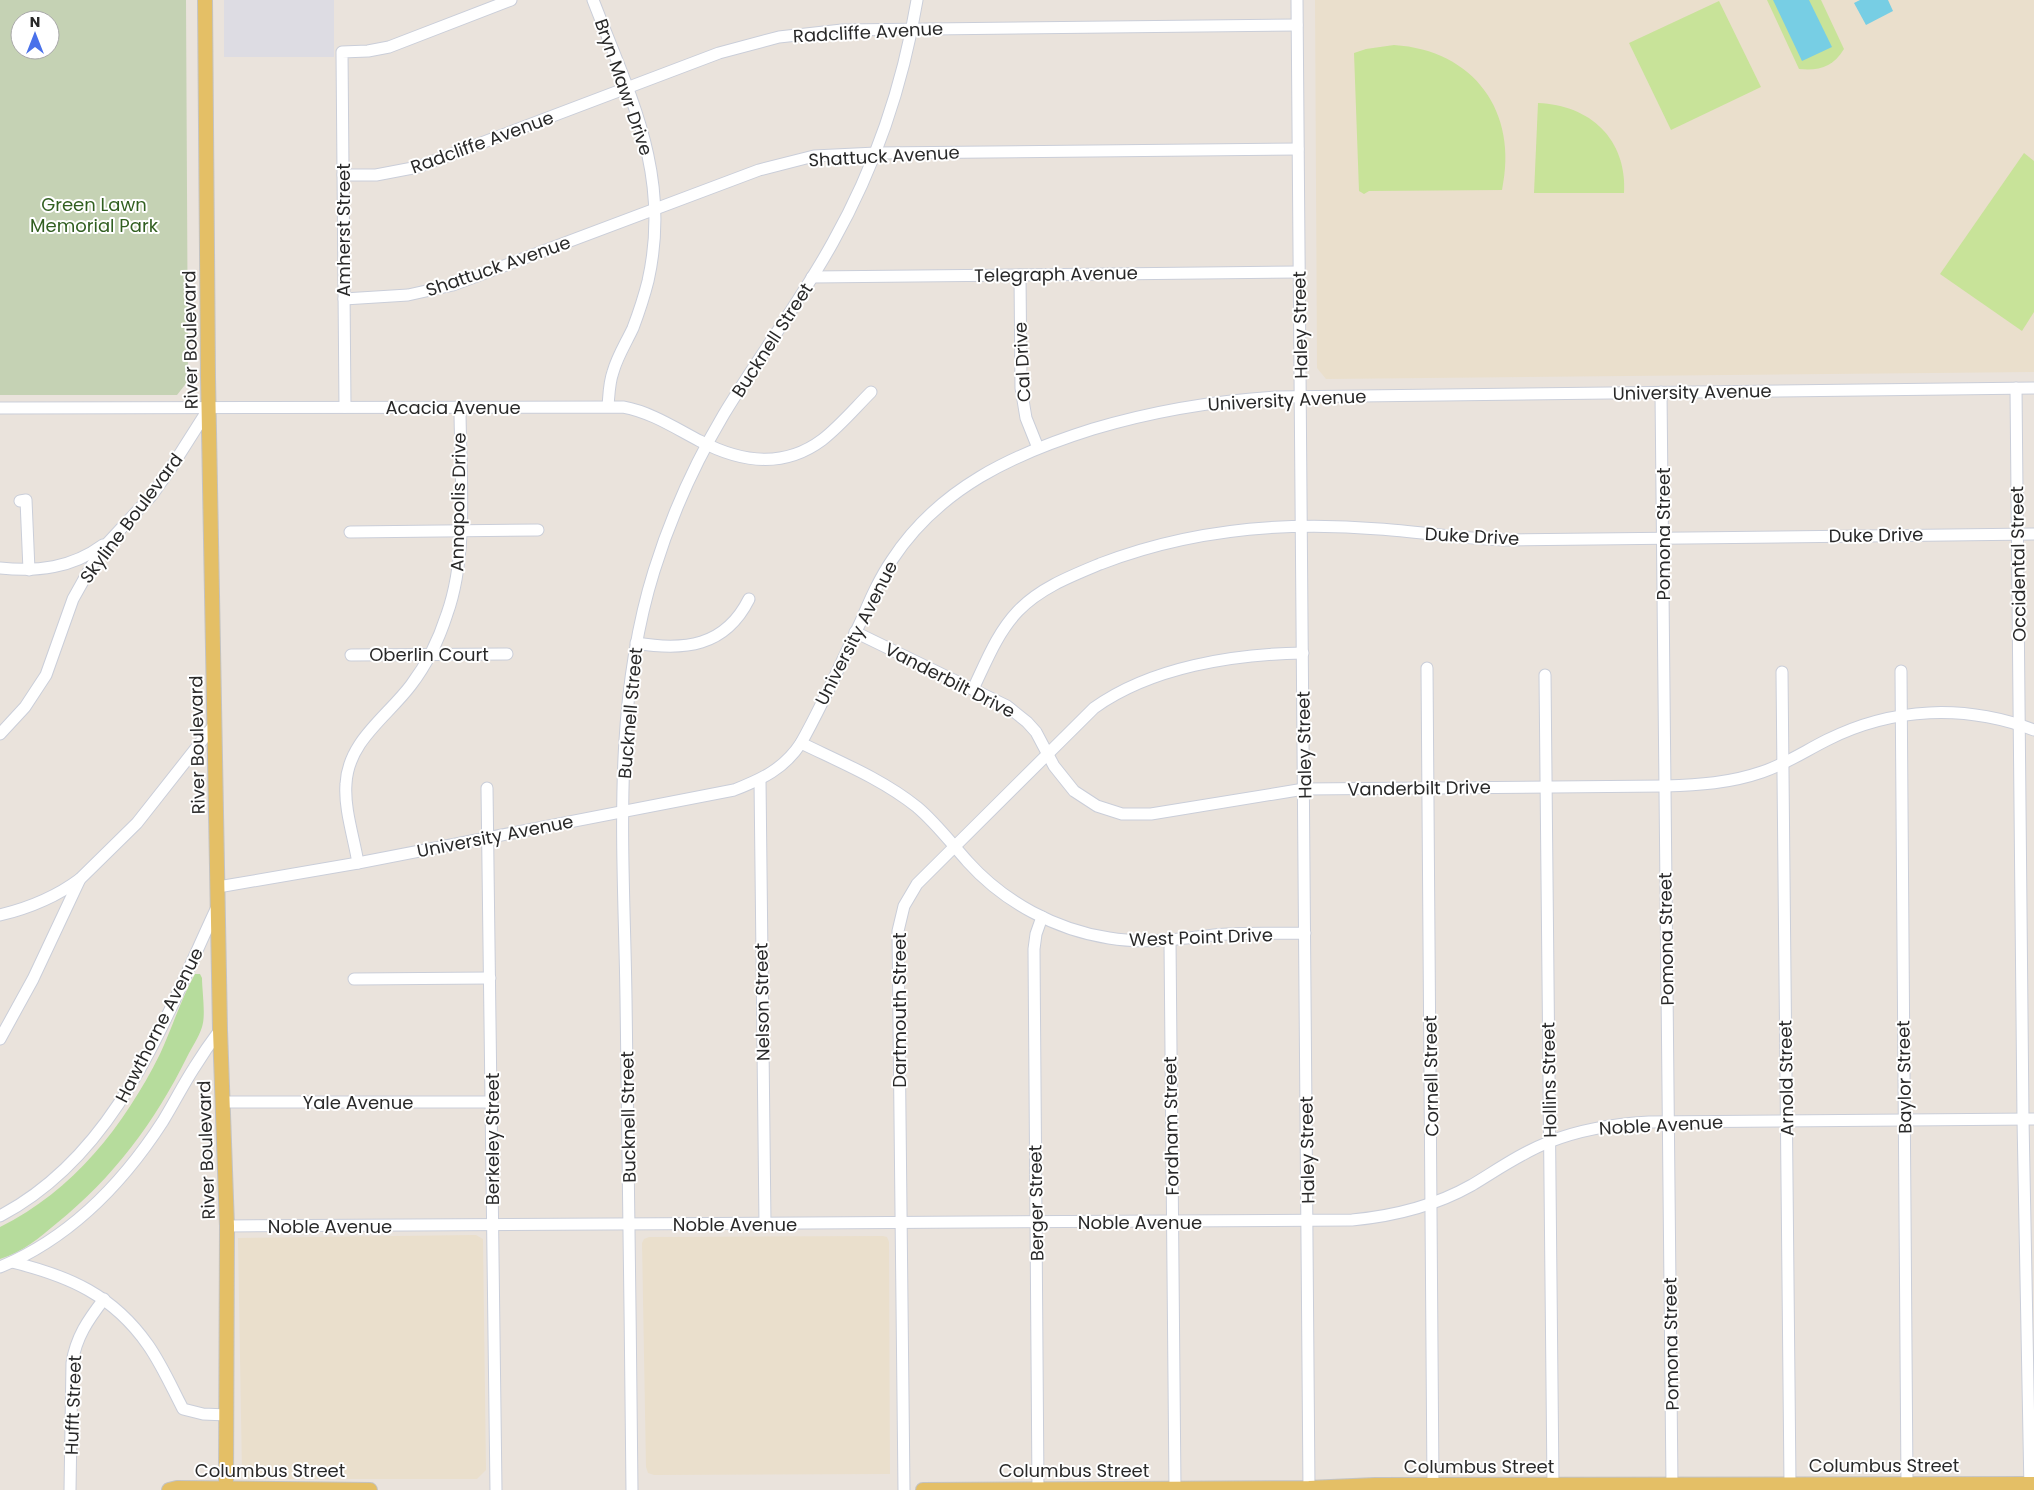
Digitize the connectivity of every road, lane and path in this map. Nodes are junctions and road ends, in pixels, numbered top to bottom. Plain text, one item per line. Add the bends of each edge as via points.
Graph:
1 (205, 0) edge
2 (511, 0) edge
3 (593, 0) edge
4 (917, 0) edge
5 (1297, 0) edge
6 (1297, 25) junction
7 (912, 29) junction
8 (627, 88) junction
9 (1298, 149) junction
10 (876, 152) junction
11 (343, 176) junction
12 (656, 209) junction
13 (1299, 272) junction
14 (1020, 275) junction
15 (812, 276) junction
16 (344, 299) junction
17 (2016, 388) junction
18 (2034, 388) edge
19 (872, 392) dead end
20 (1661, 392) junction
21 (1301, 397) junction
22 (460, 406) junction
23 (608, 406) junction
24 (345, 407) junction
25 (0, 408) edge
26 (209, 408) junction
27 (707, 445) junction
28 (1038, 448) junction
29 (20, 501) dead end
30 (1302, 527) junction
31 (538, 530) dead end
32 (461, 531) junction
33 (350, 532) dead end
34 (2018, 534) junction
35 (2034, 534) edge
36 (114, 536) junction
37 (1662, 538) junction
38 (0, 568) edge
39 (28, 570) junction
40 (749, 599) dead end
41 (855, 632) junction
42 (636, 643) junction
43 (1303, 653) junction
44 (430, 654) junction
45 (507, 654) dead end
46 (351, 655) dead end
47 (1427, 668) dead end
48 (1901, 671) dead end
49 (1782, 672) dead end
50 (1545, 675) dead end
51 (973, 689) junction
52 (1901, 715) junction
53 (215, 724) junction
54 (2020, 725) junction
55 (2034, 730) edge
56 (0, 732) edge
57 (801, 743) junction
58 (1048, 754) junction
59 (1783, 764) junction
60 (760, 780) junction
61 (1665, 786) junction
62 (1546, 787) junction
63 (488, 788) dead end
64 (1428, 788) junction
65 (1304, 789) junction
66 (623, 811) junction
67 (488, 838) junction
68 (955, 846) junction
69 (358, 863) junction
70 (80, 879) junction
71 (218, 887) junction
72 (218, 905) junction
73 (0, 915) edge
74 (1042, 917) junction
75 (1305, 933) junction
76 (1170, 941) junction
77 (490, 978) junction
78 (354, 979) dead end
79 (220, 1030) junction
80 (0, 1039) edge
81 (224, 1102) junction
82 (492, 1102) junction
83 (2029, 1119) edge
84 (1905, 1120) junction
85 (1786, 1121) junction
86 (1668, 1122) junction
87 (1550, 1142) junction
88 (1432, 1204) junction
89 (0, 1216) edge
90 (1308, 1221) junction
91 (1037, 1222) junction
92 (1172, 1222) junction
93 (901, 1223) junction
94 (630, 1224) junction
95 (765, 1224) junction
96 (227, 1226) junction
97 (492, 1226) junction
98 (12, 1262) junction
99 (0, 1267) edge
100 (104, 1299) junction
101 (227, 1415) junction
102 (1790, 1484) junction
103 (1908, 1484) junction
104 (2031, 1486) edge
105 (1552, 1487) edge
106 (1851, 1487) edge
107 (1434, 1488) edge
108 (1673, 1488) edge
109 (1038, 1489) edge
110 (1174, 1489) edge
111 (1309, 1489) edge
112 (70, 1490) edge
113 (169, 1490) edge
114 (226, 1490) edge
115 (370, 1490) edge
116 (496, 1490) edge
117 (632, 1490) edge
118 (904, 1490) edge
119 (923, 1490) edge

1 - 26 main road, River Boulevard
2 - 11 street, Amherst Street via 379,50 342,52
3 - 8 street, Bryn Mawr Drive
4 - 7 street, Bucknell Street
5 - 6 street, Haley Street
6 - 7 street, Radcliffe Avenue
6 - 9 street, Haley Street
7 - 8 street, Radcliffe Avenue via 842,30 779,37 719,53
7 - 10 street, Bucknell Street via 897,90
8 - 11 street, Radcliffe Avenue via 418,167 376,175
8 - 12 street, Bryn Mawr Drive via 650,160
9 - 10 street, Shattuck Avenue
9 - 13 street, Haley Street
10 - 12 street, Shattuck Avenue via 814,156 786,162
10 - 15 street, Bucknell Street via 850,211
11 - 16 street, Amherst Street
12 - 16 street, Shattuck Avenue via 453,285 408,295
12 - 23 street, Bryn Mawr Drive via 648,281 612,372
13 - 14 street, Telegraph Avenue
13 - 21 street, Haley Street
14 - 15 street, Telegraph Avenue
14 - 28 street, Cal Drive via 1021,388 1026,418
15 - 27 street, Bucknell Street
16 - 24 street, Amherst Street
17 - 18 street, University Avenue
17 - 20 street, University Avenue
17 - 34 street, Occidental Street
19 - 27 street, Acacia Avenue via 821,441 794,455 778,459 748,459
20 - 21 street, University Avenue
20 - 37 street, Pomona Street
21 - 28 street, University Avenue via 1243,399 1179,408 1118,422
21 - 30 street, Haley Street
22 - 23 street, Acacia Avenue
22 - 24 street, Acacia Avenue
22 - 32 street, Annapolis Drive
23 - 27 street, Acacia Avenue via 639,410
24 - 26 street, Acacia Avenue
25 - 26 street, Acacia Avenue
26 - 36 street, Skyline Boulevard via 170,471
26 - 53 main road, River Boulevard
27 - 42 street, Bucknell Street via 665,538
28 - 41 street, University Avenue via 986,472 956,491 916,528 883,574
29 - 39 street via 26,500
30 - 37 street, Duke Drive via 1378,529 1484,539
30 - 43 street, Haley Street
30 - 51 street, Duke Drive via 1239,530 1175,541 1113,559 1062,581 1031,599 1008,622
31 - 32 street
32 - 33 street
32 - 44 street, Annapolis Drive via 454,591 443,627
34 - 35 street, Duke Drive
34 - 37 street, Duke Drive
34 - 54 street, Occidental Street
36 - 39 street via 68,563
36 - 56 street, Skyline Boulevard via 92,565 73,599 46,675 36,692
37 - 61 street, Pomona Street
38 - 39 street
40 - 42 street via 729,625 706,640 677,648
41 - 51 street, Vanderbilt Drive
41 - 57 street, University Avenue
42 - 66 street, Bucknell Street via 625,723
43 - 58 street, Dartmouth Street via 1224,659 1142,682 1099,704
43 - 65 street, Haley Street
44 - 45 street, Oberlin Court
44 - 46 street, Oberlin Court
44 - 69 street, Annapolis Drive via 413,683 366,735 352,756 346,797
47 - 64 street, Cornell Street
48 - 52 street, Baylor Street
49 - 59 street, Arnold Street
50 - 62 street, Hollins Street
51 - 58 street, Vanderbilt Drive via 1017,713 1036,732
52 - 54 street, Vanderbilt Drive via 1966,713
52 - 59 street, Vanderbilt Drive via 1850,730
52 - 84 street, Baylor Street
53 - 70 street via 137,823
53 - 71 main road, River Boulevard
54 - 55 street, Vanderbilt Drive
54 - 83 street, Occidental Street
57 - 60 street, University Avenue via 785,763
57 - 68 street, West Point Drive via 901,795 934,822
58 - 65 street, Vanderbilt Drive via 1063,780 1074,791 1096,806 1122,814 1151,814
58 - 68 street, Dartmouth Street
59 - 61 street, Vanderbilt Drive via 1721,783
59 - 85 street, Arnold Street
60 - 66 street, University Avenue via 734,790
60 - 95 street, Nelson Street
61 - 62 street, Vanderbilt Drive
61 - 86 street, Pomona Street
62 - 64 street, Vanderbilt Drive
62 - 87 street, Hollins Street
63 - 67 street, Berkeley Street
64 - 65 street, Vanderbilt Drive
64 - 88 street, Cornell Street
65 - 75 street, Haley Street
66 - 67 street, University Avenue
66 - 94 street, Bucknell Street
67 - 69 street, University Avenue
67 - 77 street, Berkeley Street
68 - 74 street, West Point Drive via 987,880
68 - 93 street, Dartmouth Street via 917,884 904,906 898,931
69 - 71 street, University Avenue
70 - 73 street via 54,896
70 - 80 street via 37,971
71 - 72 main road, River Boulevard
72 - 79 main road, River Boulevard
72 - 89 street, Hawthorne Avenue via 148,1053 107,1122 54,1180
74 - 76 street, West Point Drive via 1108,938
74 - 91 street, Berger Street via 1034,948
75 - 76 street, West Point Drive via 1215,935
75 - 90 street, Haley Street
76 - 92 street, Fordham Street
77 - 78 street
77 - 82 street, Berkeley Street
79 - 81 main road, River Boulevard
79 - 98 street via 194,1066 163,1121 114,1186 76,1222
81 - 82 street, Yale Avenue
81 - 96 main road, River Boulevard
82 - 97 street, Berkeley Street
83 - 84 street, Noble Avenue
83 - 104 street, Occidental Street
84 - 85 street, Noble Avenue
84 - 103 street, Baylor Street
85 - 86 street, Noble Avenue
85 - 102 street, Arnold Street
86 - 87 street, Noble Avenue via 1602,1127
86 - 108 street, Pomona Street
87 - 88 street, Noble Avenue
87 - 105 street, Hollins Street
88 - 90 street, Noble Avenue via 1376,1218
88 - 107 street, Cornell Street
90 - 92 street, Noble Avenue
90 - 111 street, Haley Street
91 - 92 street, Noble Avenue
91 - 93 street, Noble Avenue
91 - 109 street, Berger Street
92 - 110 street, Fordham Street
93 - 95 street, Noble Avenue
93 - 118 street, Dartmouth Street
94 - 95 street, Noble Avenue
94 - 97 street, Noble Avenue
94 - 117 street, Bucknell Street
96 - 97 street, Noble Avenue
96 - 101 main road, River Boulevard
97 - 116 street, Berkeley Street
98 - 99 street
98 - 100 street via 66,1278
100 - 101 street via 149,1346 183,1409
100 - 112 street, Hufft Street via 83,1326 74,1350
101 - 114 main road, River Boulevard
102 - 106 main road, Columbus Street
102 - 108 main road, Columbus Street
103 - 104 main road, Columbus Street
103 - 106 main road, Columbus Street
105 - 107 main road, Columbus Street
105 - 108 main road, Columbus Street
107 - 111 main road, Columbus Street
109 - 110 main road, Columbus Street
109 - 119 main road, Columbus Street
110 - 111 main road, Columbus Street
113 - 114 main road, Columbus Street
114 - 115 main road, Columbus Street

